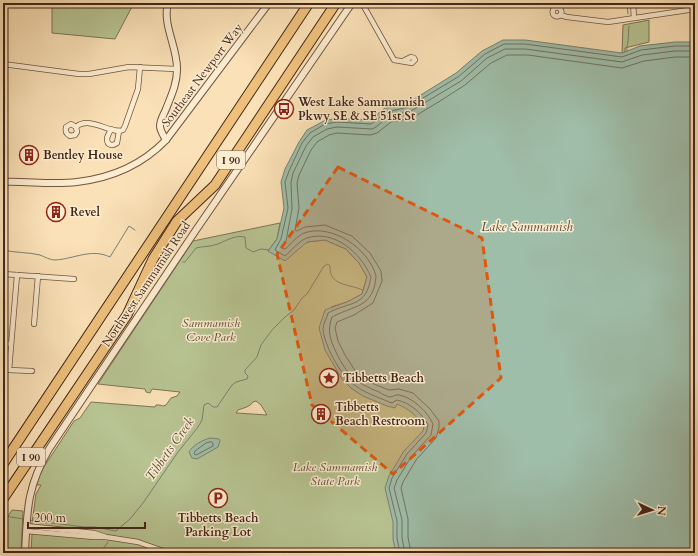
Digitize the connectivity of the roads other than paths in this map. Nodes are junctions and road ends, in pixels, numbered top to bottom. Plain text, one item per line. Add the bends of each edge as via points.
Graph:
1 (16, 3) edge
2 (25, 3) edge
3 (168, 3) edge
4 (269, 3) edge
5 (309, 3) edge
6 (336, 3) edge
7 (352, 3) edge
8 (362, 3) edge
9 (633, 3) edge
10 (695, 9) edge
11 (560, 15) dead end
12 (634, 18) junction
13 (402, 61) dead end
14 (3, 64) edge
15 (140, 67) junction
16 (177, 69) junction
17 (76, 127) dead end
18 (110, 129) junction
19 (119, 131) junction
20 (166, 140) junction
21 (3, 182) edge
22 (3, 274) edge
23 (17, 275) junction
24 (38, 276) junction
25 (74, 279) dead end
26 (34, 324) dead end
27 (3, 343) edge
28 (11, 344) junction
29 (32, 371) dead end
30 (3, 463) edge
31 (3, 499) edge
32 (26, 526) junction
33 (25, 553) edge
34 (169, 553) edge

1 - 2 street
3 - 16 street via 167,18
4 - 20 street, Southeast Newport Way
5 - 30 highway, I 90
6 - 31 highway, I 90 via 215,184 177,221 153,259 128,315
7 - 32 street, Northwest Sammamish Road via 49,449 34,478
8 - 13 street via 394,60
9 - 12 street
10 - 12 street
11 - 12 street via 601,22
14 - 15 street via 67,74
15 - 16 street
15 - 19 street via 139,83 126,126
16 - 20 street via 173,92 160,124
17 - 18 street via 88,124
18 - 19 street
18 - 19 street via 107,140 111,145 117,143
20 - 21 street, Southeast Newport Way via 153,153 131,167 99,178 76,182
22 - 23 street
23 - 24 street
23 - 28 street
24 - 25 street
24 - 26 street
27 - 28 street
28 - 29 street via 9,370
32 - 33 street, Northwest Sammamish Road
32 - 34 street via 94,533 138,542

